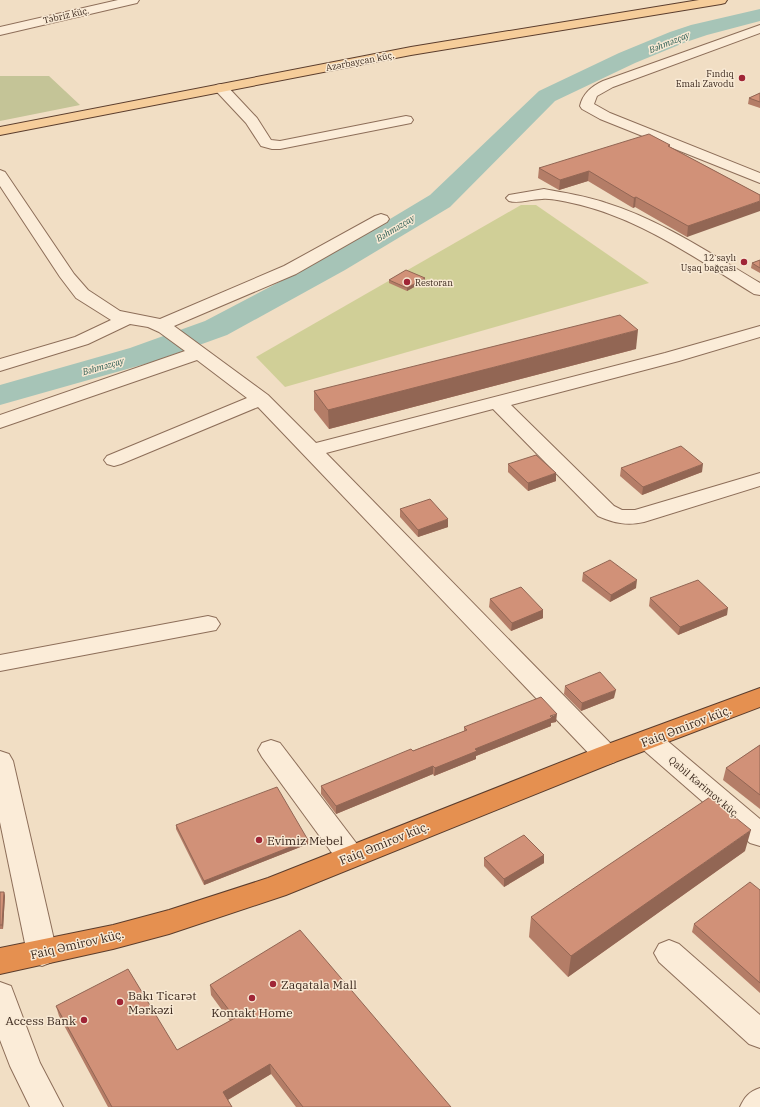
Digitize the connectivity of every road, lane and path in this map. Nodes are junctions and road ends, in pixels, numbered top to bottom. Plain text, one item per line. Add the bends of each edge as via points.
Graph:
1 (133, 0) edge
2 (721, 0) edge
3 (760, 29) edge
4 (0, 30) edge
5 (221, 88) junction
6 (406, 120) dead end
7 (0, 131) edge
8 (0, 176) edge
9 (760, 178) edge
10 (514, 198) dead end
11 (381, 219) dead end
12 (760, 290) edge
13 (127, 318) junction
14 (162, 327) junction
15 (760, 331) edge
16 (195, 351) junction
17 (0, 365) edge
18 (261, 399) junction
19 (497, 402) junction
20 (0, 422) edge
21 (313, 450) junction
22 (114, 460) dead end
23 (760, 479) edge
24 (208, 624) dead end
25 (0, 663) edge
26 (760, 697) edge
27 (649, 740) junction
28 (271, 750) dead end
29 (606, 755) junction
30 (0, 761) edge
31 (760, 835) edge
32 (350, 856) junction
33 (42, 953) junction
34 (669, 953) dead end
35 (0, 961) edge
36 (0, 995) edge
37 (760, 1034) edge
38 (760, 1103) edge
39 (47, 1107) edge
40 (756, 1107) edge

1 - 4 street, Təbriz küç.
2 - 5 main road, Azərbaycan küç. via 412,51
3 - 9 street via 612,82 591,94 587,106 605,116
5 - 6 street via 252,121 266,143 272,145
5 - 7 main road, Azərbaycan küç.
8 - 13 street via 82,294 114,315
10 - 12 street via 543,194 584,201 618,213 665,235
11 - 14 street via 290,270
13 - 14 street
13 - 17 street via 112,328 90,337
14 - 16 street
15 - 19 street via 672,357
16 - 18 street
16 - 20 street
18 - 21 street
18 - 22 street
19 - 21 street
19 - 23 street via 606,511 619,517 636,517
21 - 29 street
24 - 25 street
26 - 27 highway, Faiq Əmirov küç.
27 - 29 highway, Faiq Əmirov küç.
27 - 31 street, Qabil Kərimov küç.
28 - 32 street
29 - 32 highway, Faiq Əmirov küç.
30 - 33 street
32 - 33 highway, Faiq Əmirov küç. via 276,887 169,922
33 - 35 highway, Faiq Əmirov küç.
34 - 37 street
36 - 39 street via 17,1046
38 - 40 street

